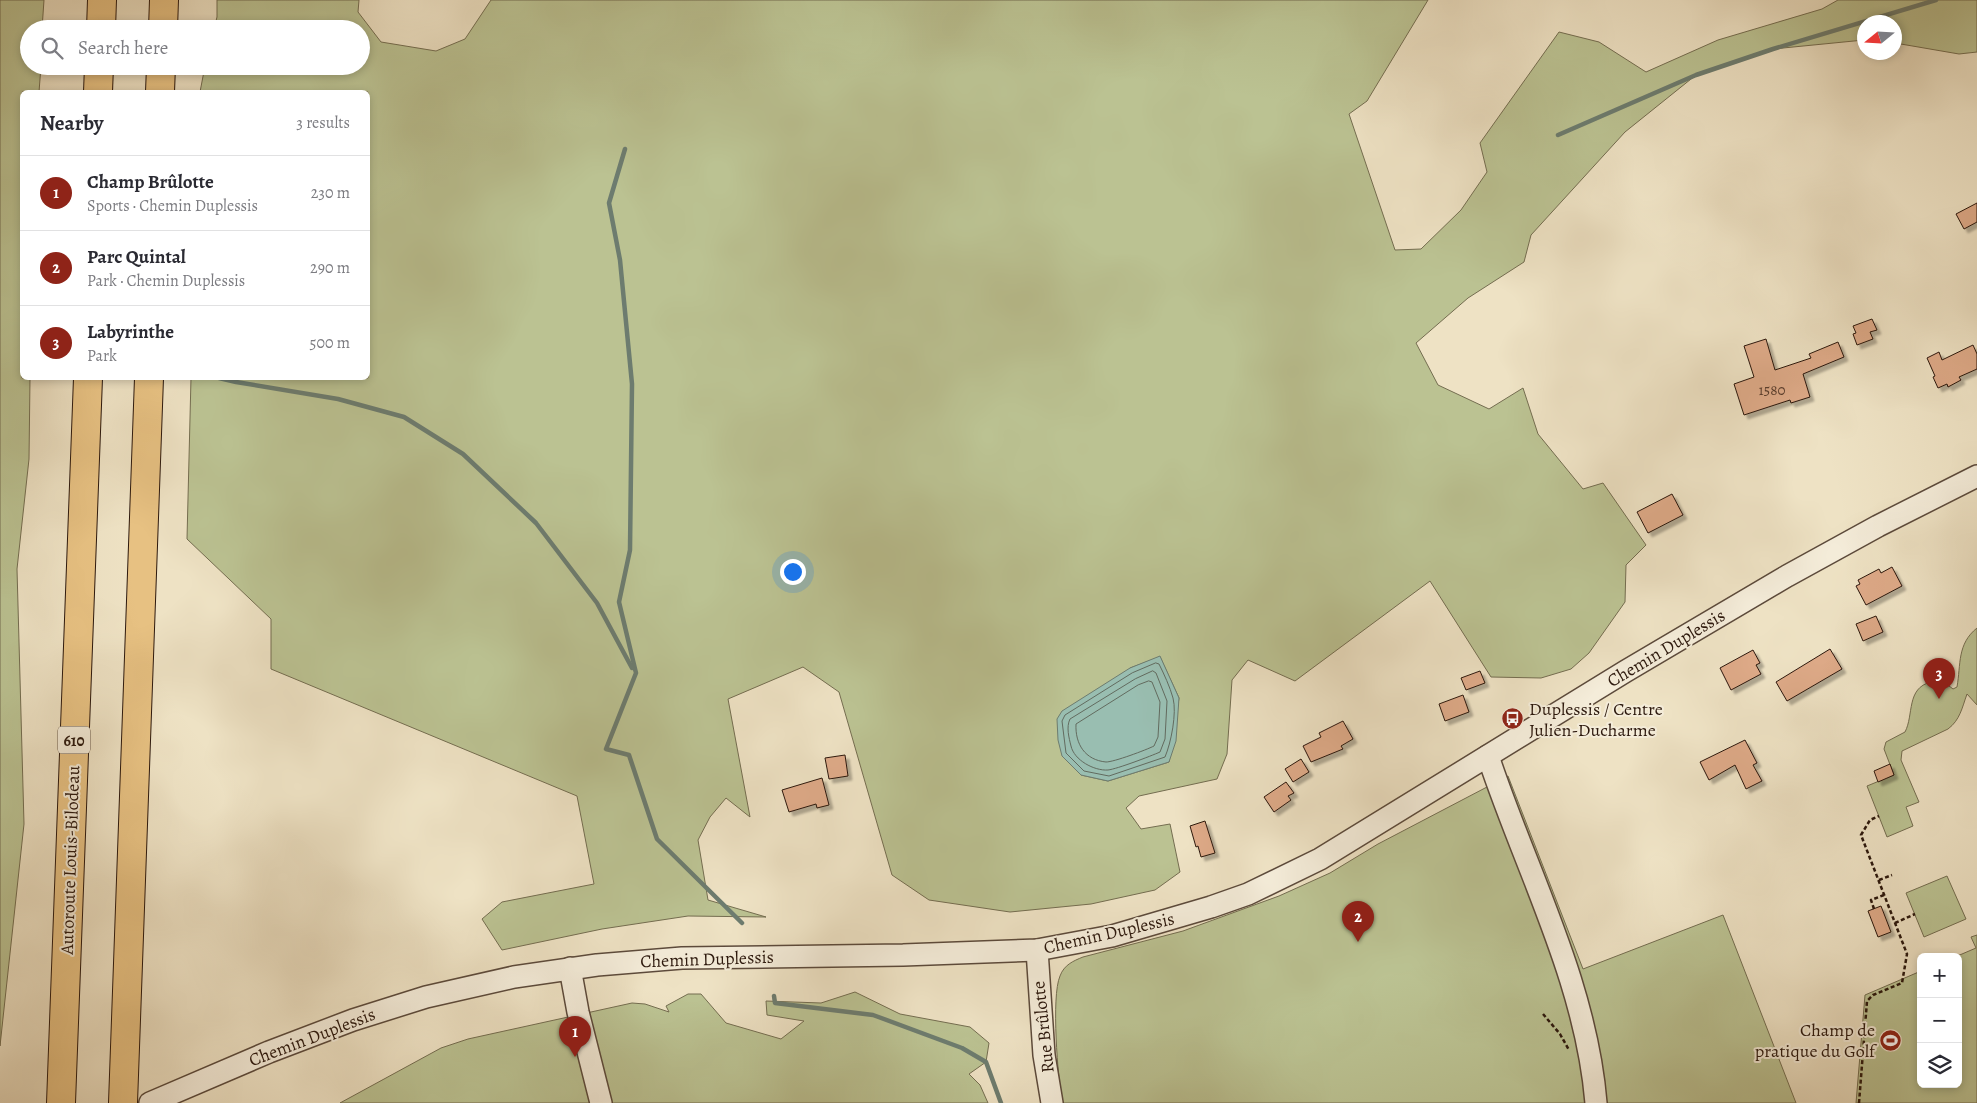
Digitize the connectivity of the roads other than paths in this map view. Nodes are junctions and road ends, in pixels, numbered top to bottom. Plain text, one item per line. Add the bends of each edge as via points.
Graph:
1 (102, 0) edge
2 (164, 0) edge
3 (101, 20) edge
4 (163, 20) edge
5 (99, 75) edge
6 (161, 75) edge
7 (98, 90) edge
8 (160, 90) edge
9 (88, 380) edge
10 (149, 380) edge
11 (1977, 476) edge
12 (1488, 756) junction
13 (1037, 950) junction
14 (570, 968) junction
15 (152, 1102) edge
16 (61, 1103) edge
17 (123, 1103) edge
18 (601, 1103) edge
19 (1052, 1103) edge
20 (1596, 1103) edge

1 - 3 highway
2 - 4 highway
5 - 7 highway
6 - 8 highway
9 - 16 highway, Autoroute Louis-Bilodeau / 610
10 - 17 highway
11 - 12 street, Chemin Duplessis via 1788,576
12 - 13 street, Chemin Duplessis via 1320,859 1248,894 1112,936
12 - 20 street via 1580,1008
13 - 14 street, Chemin Duplessis via 715,957
13 - 19 street, Rue Brûlotte via 1044,1055
14 - 15 street, Chemin Duplessis via 483,983 382,1010 300,1039
14 - 18 street

